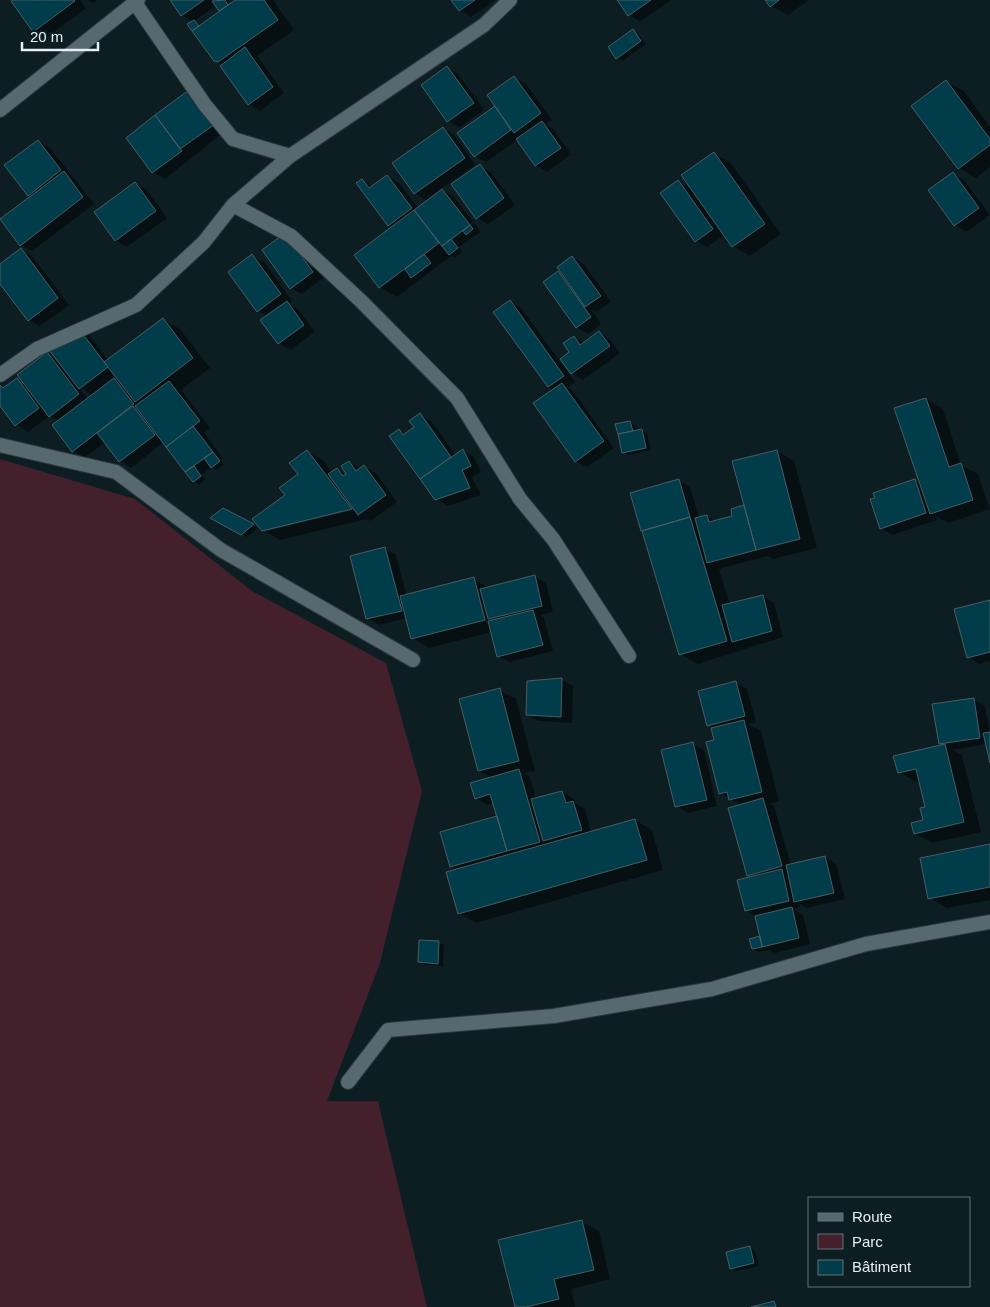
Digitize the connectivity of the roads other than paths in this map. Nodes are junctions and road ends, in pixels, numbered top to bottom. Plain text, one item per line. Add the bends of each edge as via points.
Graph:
1 (510, 0) edge
2 (135, 1) edge
3 (0, 110) edge
4 (290, 156) junction
5 (233, 205) junction
6 (0, 375) edge
7 (0, 445) edge
8 (629, 656) dead end
9 (412, 660) dead end
10 (990, 922) edge
11 (348, 1082) dead end

1 - 4 street via 484,25
2 - 3 street
2 - 4 street via 205,105 233,139
4 - 5 street
5 - 6 street via 204,242 136,305 37,349
5 - 8 street via 291,236 361,300 457,398 520,499 553,539
7 - 9 street via 116,472 221,550
10 - 11 street via 866,944 712,989 554,1016 388,1030

